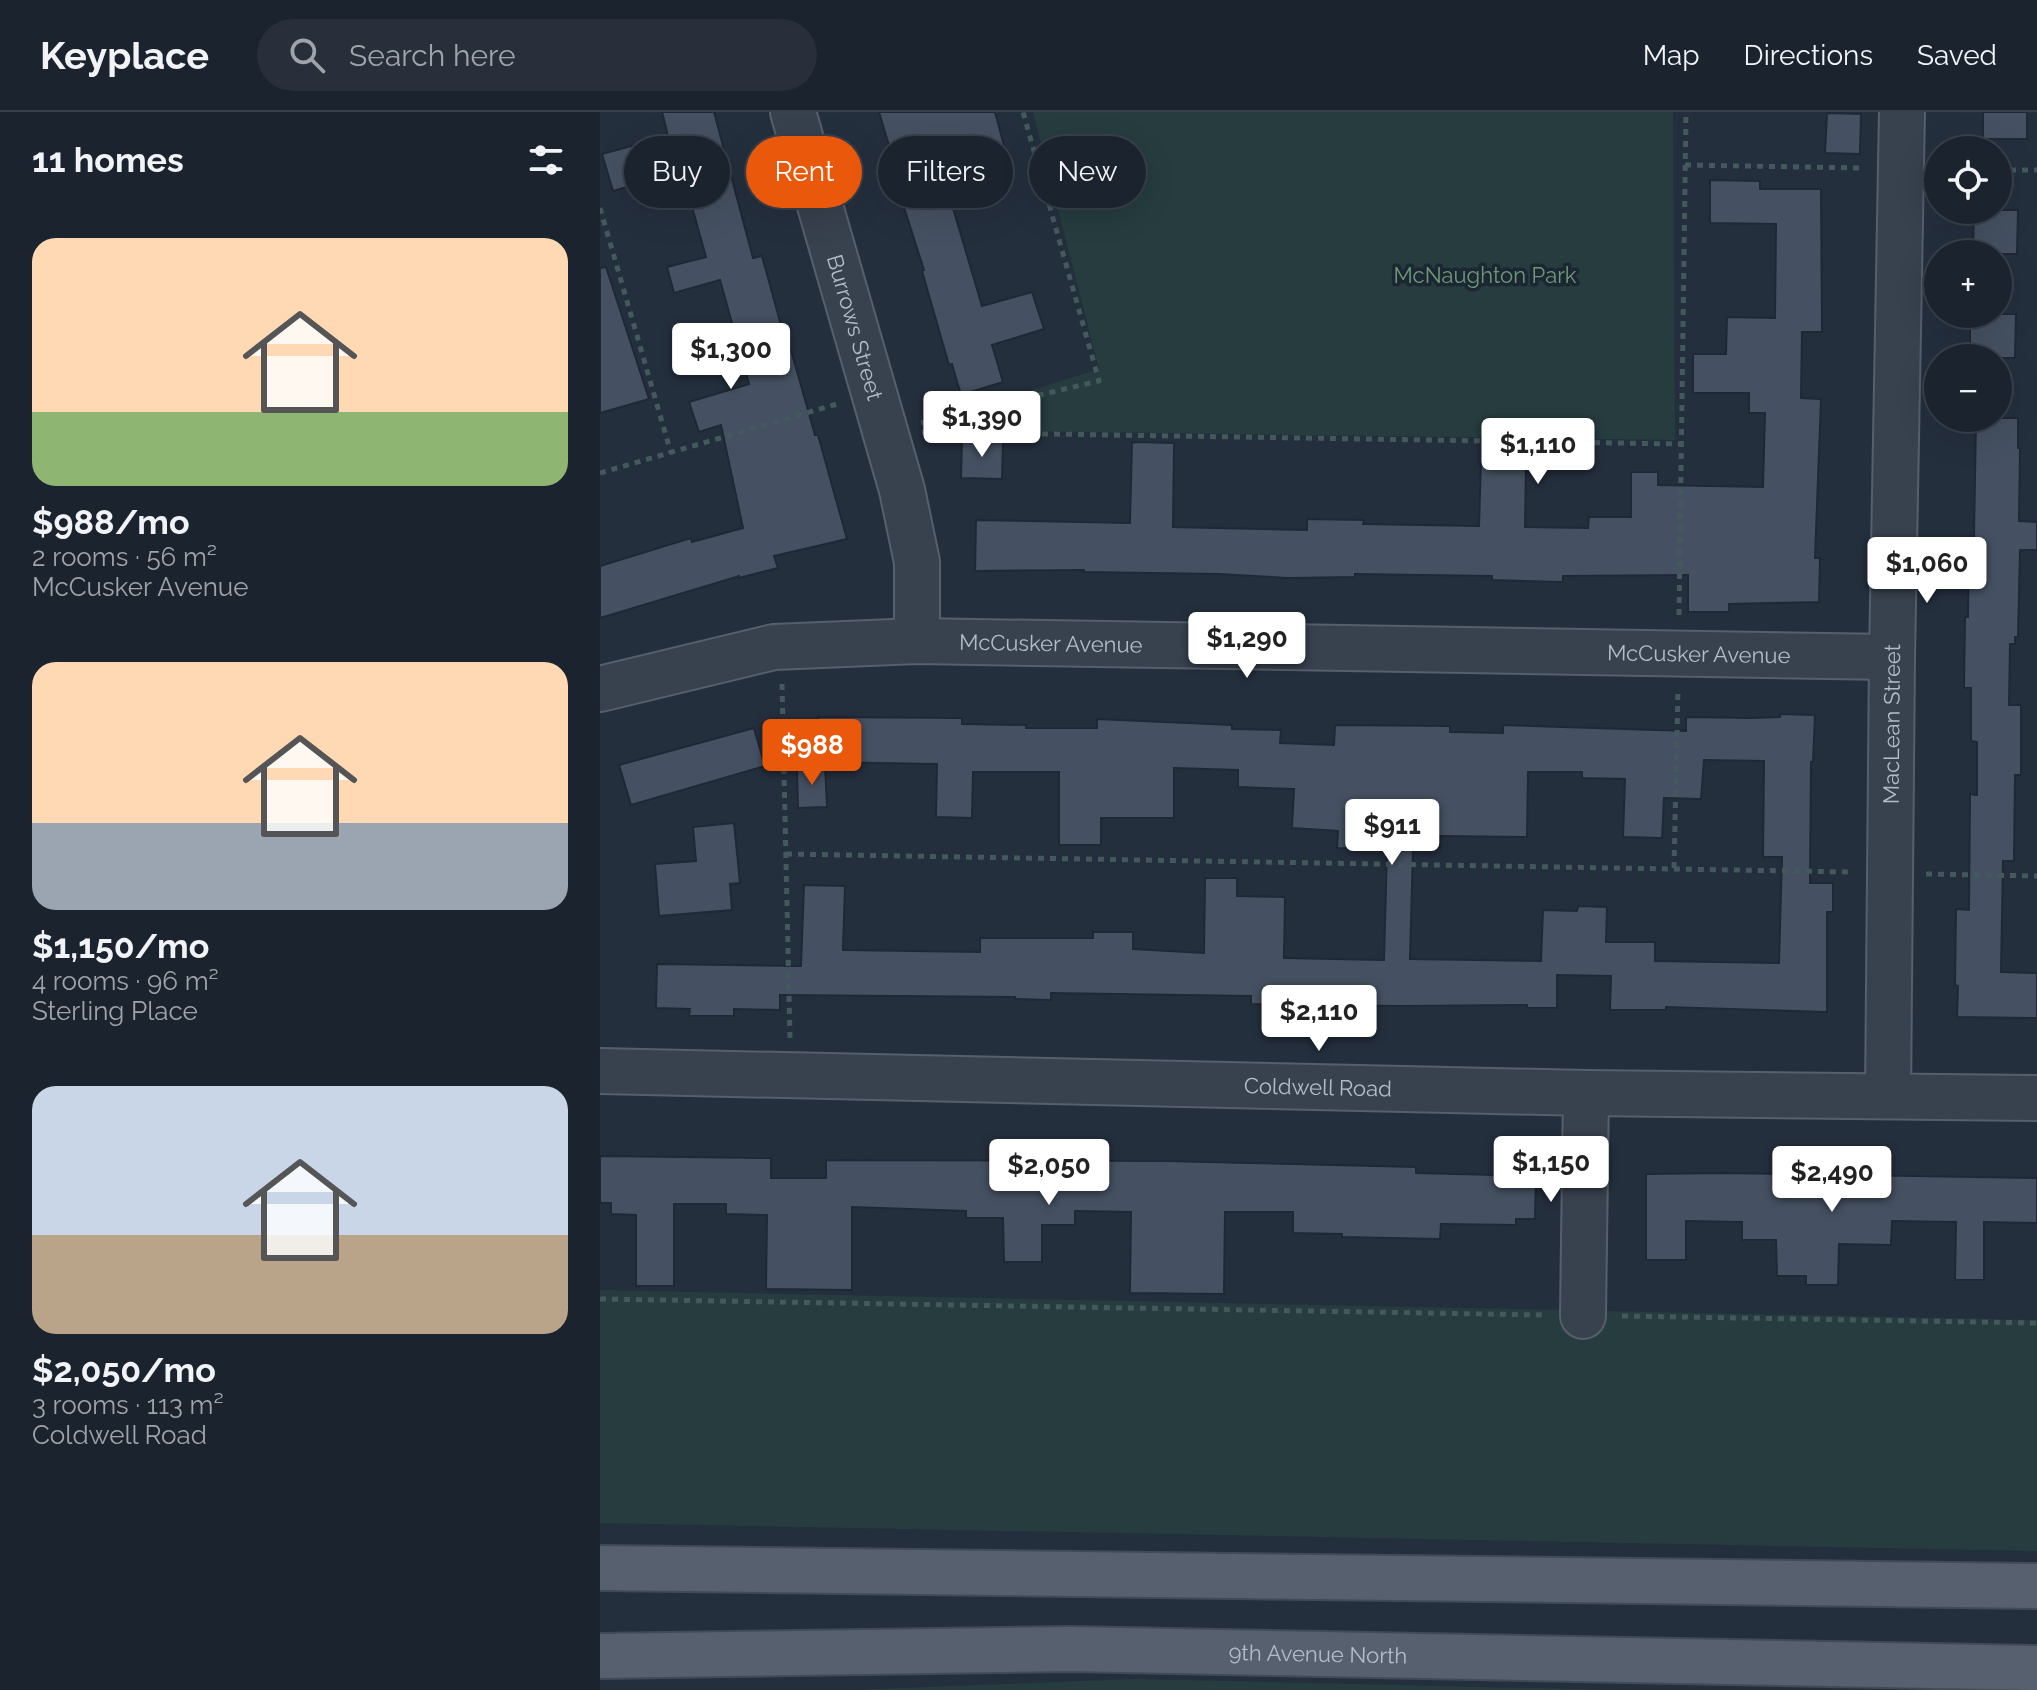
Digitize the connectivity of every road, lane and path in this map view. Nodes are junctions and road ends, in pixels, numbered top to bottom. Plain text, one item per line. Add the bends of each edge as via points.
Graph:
1 (793, 112) edge
2 (1023, 112) edge
3 (1686, 112) edge
4 (1902, 112) edge
5 (1685, 165) junction
6 (1901, 168) junction
7 (2012, 170) edge
8 (2037, 170) edge
9 (600, 208) edge
10 (879, 412) junction
11 (1681, 444) junction
12 (671, 453) junction
13 (600, 473) edge
14 (917, 641) junction
15 (781, 647) junction
16 (1678, 654) junction
17 (1892, 657) junction
18 (600, 689) edge
19 (786, 854) junction
20 (1674, 868) junction
21 (1890, 873) junction
22 (2037, 876) edge
23 (600, 1071) edge
24 (791, 1075) junction
25 (1586, 1093) junction
26 (1888, 1096) junction
27 (2037, 1098) edge
28 (600, 1299) edge
29 (1583, 1316) junction
30 (2037, 1323) edge
31 (600, 1568) edge
32 (2037, 1586) edge
33 (600, 1656) edge
34 (2037, 1668) edge

1 - 10 street, Burrows Street
2 - 10 path via 1099,381
3 - 5 path
4 - 6 street, MacLean Street
5 - 6 path
5 - 11 path
6 - 17 street, MacLean Street
7 - 8 path
9 - 12 path
10 - 11 path
10 - 12 path
10 - 14 street, Burrows Street via 917,562
11 - 16 path
12 - 13 path
14 - 15 street, McCusker Avenue
14 - 16 street, McCusker Avenue
15 - 18 street, McCusker Avenue
15 - 19 path
16 - 17 street, McCusker Avenue
16 - 20 path
17 - 21 street, MacLean Street
19 - 20 path
19 - 24 path
20 - 21 path
21 - 22 path
21 - 26 street, MacLean Street
23 - 24 street, Coldwell Road
24 - 25 street, Coldwell Road
25 - 26 street, Coldwell Road
25 - 29 street
26 - 27 street, Coldwell Road
28 - 29 path
29 - 30 path
31 - 32 main road
33 - 34 main road, 9th Avenue North via 1071,1649

